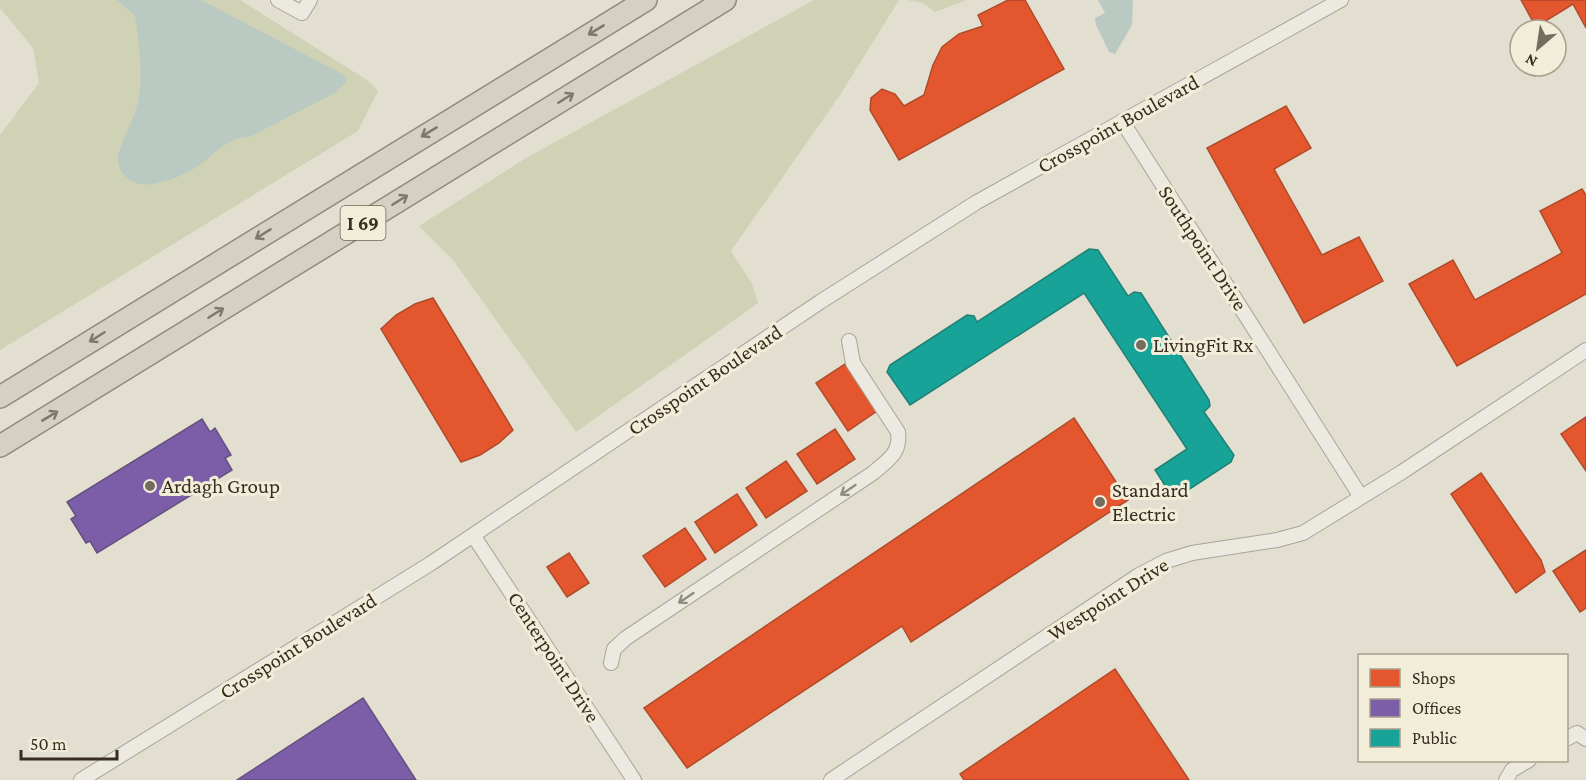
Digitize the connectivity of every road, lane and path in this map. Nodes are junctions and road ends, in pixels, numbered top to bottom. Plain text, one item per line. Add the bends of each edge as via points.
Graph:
1 (278, 0) edge
2 (310, 0) edge
3 (646, 0) edge
4 (725, 0) edge
5 (1341, 0) edge
6 (1122, 121) junction
7 (849, 341) dead end
8 (1586, 350) edge
9 (0, 397) edge
10 (0, 446) edge
11 (1361, 497) junction
12 (474, 535) junction
13 (611, 663) dead end
14 (1568, 738) edge
15 (1586, 739) edge
16 (1526, 762) edge
17 (81, 780) edge
18 (634, 780) edge
19 (831, 780) edge
20 (1506, 780) edge

1 - 2 street via 302,13
3 -> 9 highway, I 69
10 -> 4 highway, I 69
5 - 6 street, Crosspoint Boulevard
6 - 11 street, Southpoint Drive
6 - 12 street, Crosspoint Boulevard via 977,202 820,302
7 -> 13 street via 853,363 898,432 900,445 894,454 873,473 626,638 614,649
8 - 11 street, Westpoint Drive
11 - 19 street, Westpoint Drive via 1303,533 1192,552 1139,575
12 - 17 street, Crosspoint Boulevard
12 - 18 street, Centerpoint Drive
14 - 15 street via 1577,734
16 - 20 street via 1512,770

